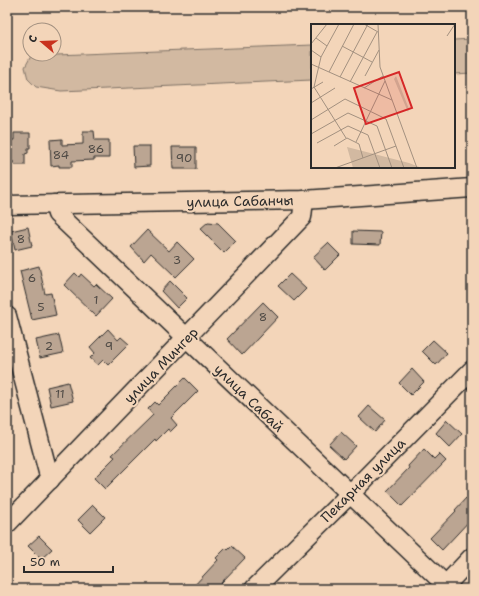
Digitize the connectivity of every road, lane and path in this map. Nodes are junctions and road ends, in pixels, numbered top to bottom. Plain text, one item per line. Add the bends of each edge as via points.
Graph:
1 (472, 188) edge
2 (304, 200) junction
3 (54, 204) junction
4 (7, 205) edge
5 (7, 316) edge
6 (186, 338) junction
7 (472, 370) edge
8 (50, 480) junction
9 (350, 494) junction
10 (7, 524) edge
11 (472, 557) edge
12 (446, 588) edge
13 (254, 589) edge

1 - 2 street, улица Сабанчы
2 - 3 street, улица Сабанчы
2 - 6 street, улица Мингер via 302,217
3 - 4 street, улица Сабанчы
3 - 6 street, улица Сабай via 57,214
5 - 8 street
6 - 8 street, улица Мингер
6 - 9 street, улица Сабай
7 - 9 street, Пекарная улица
8 - 10 street, улица Мингер
9 - 12 street, улица Сабай
9 - 13 street, Пекарная улица
11 - 12 street

